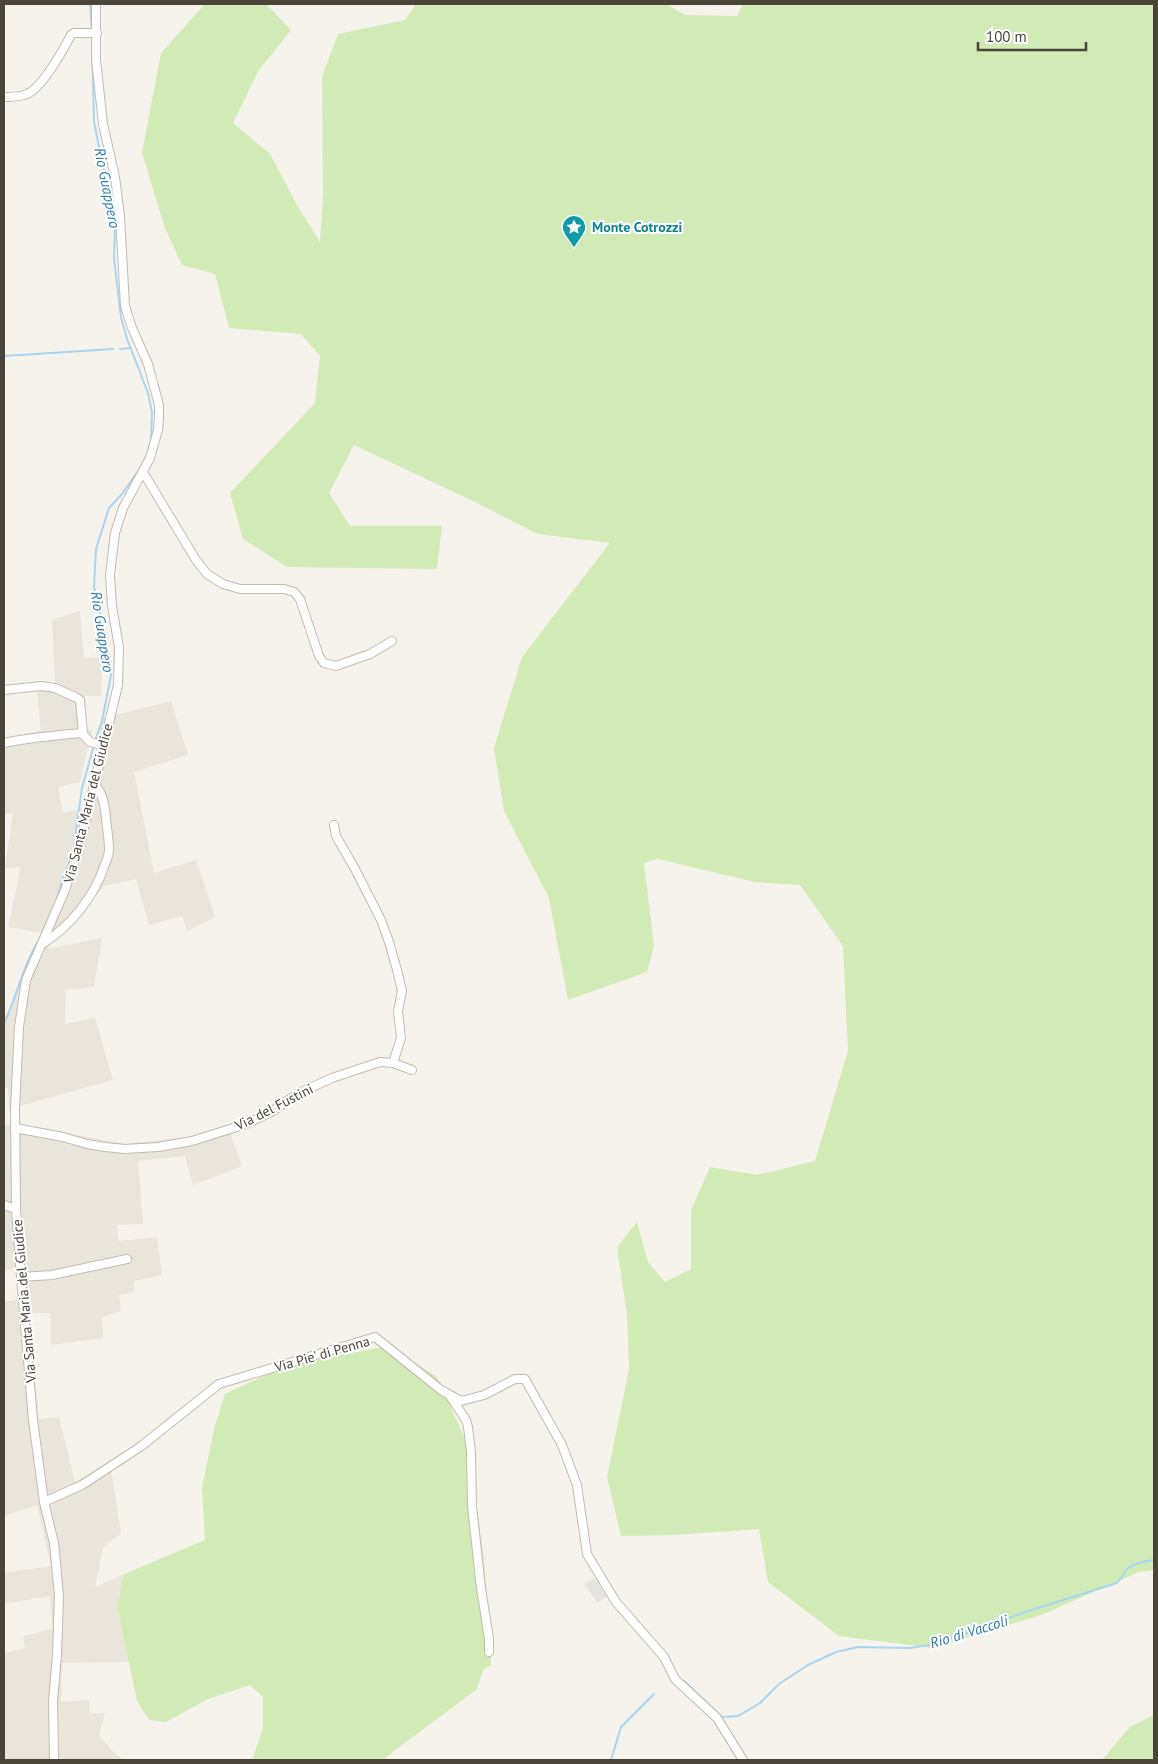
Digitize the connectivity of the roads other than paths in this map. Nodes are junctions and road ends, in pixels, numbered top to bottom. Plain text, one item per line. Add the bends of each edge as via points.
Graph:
1 (96, 4) edge
2 (93, 33) junction
3 (4, 97) edge
4 (143, 472) junction
5 (392, 641) dead end
6 (4, 690) edge
7 (83, 734) junction
8 (4, 743) edge
9 (101, 745) junction
10 (94, 784) junction
11 (334, 825) dead end
12 (42, 944) junction
13 (393, 1063) junction
14 (412, 1070) dead end
15 (15, 1128) junction
16 (4, 1205) edge
17 (16, 1209) junction
18 (127, 1259) dead end
19 (21, 1277) junction
20 (448, 1394) junction
21 (44, 1502) junction
22 (489, 1652) dead end
23 (54, 1760) edge
24 (743, 1760) edge

1 - 2 street, Via Santa Maria del Giudice
2 - 3 street via 71,35 52,68 28,94
2 - 4 street, Via Santa Maria del Giudice via 120,216 126,306 148,364 159,405 158,430
4 - 5 street via 207,574 240,589 294,592 300,599 324,664 336,666 370,654
4 - 9 street, Via Santa Maria del Giudice via 122,508 115,533 110,575 119,648 118,685
6 - 7 street via 41,686 55,688 77,698 80,700
7 - 8 street via 30,737
7 - 9 street via 90,742
9 - 10 street, Via Santa Maria del Giudice
10 - 12 street, Via Santa Maria del Giudice via 80,844
10 - 12 street via 100,789 104,806 109,851 101,878 67,925
11 - 13 street via 336,836 381,920 397,970 402,991 398,1011 401,1038
12 - 15 street, Via Santa Maria del Giudice via 26,980 19,1027
13 - 14 street, Via del Fustini
13 - 15 street, Via del Fustini via 380,1062 332,1078 246,1124 183,1142 144,1148 105,1147
15 - 17 street, Via Santa Maria del Giudice
16 - 17 street
17 - 19 street, Via Santa Maria del Giudice
18 - 19 street via 52,1275
19 - 21 street, Via Santa Maria del Giudice via 33,1420
20 - 21 street, Via Pie' di Penna via 374,1336 219,1384 140,1447 82,1485
20 - 22 street via 468,1427 472,1506
20 - 24 street, Via Pie' di Penna via 462,1401 484,1395 515,1379 524,1379 562,1445 577,1485 587,1554 616,1602 664,1657 675,1679 717,1718
21 - 23 street, Via Santa Maria del Giudice via 54,1543 59,1596 53,1701

